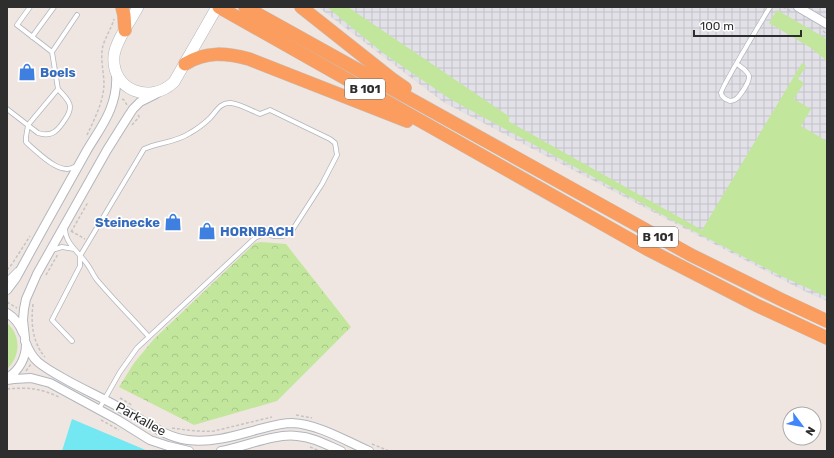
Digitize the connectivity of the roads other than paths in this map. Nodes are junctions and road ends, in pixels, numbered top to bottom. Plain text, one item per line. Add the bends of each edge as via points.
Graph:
1 (30, 7) edge
2 (54, 7) edge
3 (122, 7) edge
4 (138, 7) edge
5 (245, 7) edge
6 (301, 7) edge
7 (770, 7) edge
8 (798, 7) edge
9 (221, 9) edge
10 (77, 15) dead end
11 (827, 24) edge
12 (125, 30) junction
13 (32, 37) junction
14 (52, 52) junction
15 (185, 64) junction
16 (737, 64) junction
17 (115, 69) junction
18 (58, 89) junction
19 (159, 92) junction
20 (7, 109) edge
21 (28, 125) junction
22 (485, 141) junction
23 (81, 160) junction
24 (501, 168) junction
25 (65, 225) junction
26 (74, 249) junction
27 (49, 253) junction
28 (80, 256) junction
29 (26, 258) junction
30 (7, 280) edge
31 (7, 290) edge
32 (7, 313) edge
33 (827, 321) edge
34 (149, 337) junction
35 (827, 338) edge
36 (25, 339) junction
37 (72, 341) dead end
38 (7, 379) edge
39 (106, 396) junction
40 (99, 410) junction
41 (189, 451) edge
42 (221, 451) edge
43 (341, 451) edge
44 (369, 451) edge

1 - 13 lane via 17,25
2 - 13 lane
3 - 12 highway
4 - 12 main road
5 - 22 highway, B 101
6 - 22 highway via 392,79
7 - 16 lane
8 - 11 street
9 - 15 main road
9 - 24 highway, B 101
10 - 14 lane
12 - 17 main road via 116,47
13 - 14 lane
14 - 18 lane
15 - 19 main road via 174,82
15 - 24 highway via 198,57 210,55 230,55 249,59 402,119
16 - 16 lane via 721,93 730,101 738,97 749,78 746,70
17 - 19 main road via 120,80 136,92
17 - 23 street via 116,85 111,108
18 - 21 lane
18 - 21 lane via 70,106 60,127 44,135
19 - 25 street, Parkallee via 132,109
20 - 21 lane
21 - 23 lane via 26,142 52,164 68,169 73,168
22 - 33 highway, B 101 via 691,255
23 - 29 street
24 - 35 highway, B 101 via 680,267
25 - 26 lane via 67,239
25 - 27 street, Parkallee
26 - 27 lane via 62,247
26 - 28 lane
27 - 36 street, Parkallee via 26,299 23,320
28 - 34 lane via 96,279
28 - 34 lane via 144,149 172,142 190,134 222,105 231,103 260,114 270,110 335,143 337,155 322,184 292,229 283,236 264,234 255,238
28 - 37 lane via 80,266 52,320
29 - 30 lane
29 - 31 street
32 - 36 street, Parkallee via 20,325
34 - 39 lane via 137,348
36 - 38 street, Parkallee via 22,364
36 - 39 street, Parkallee via 34,359 42,365 75,385
38 - 40 street, Parkallee via 25,378 50,383
39 - 40 lane
39 - 44 street, Parkallee via 164,433 187,440 217,440 272,425 291,423 318,429
40 - 41 street, Parkallee via 150,440
42 - 43 street via 289,435 311,439

